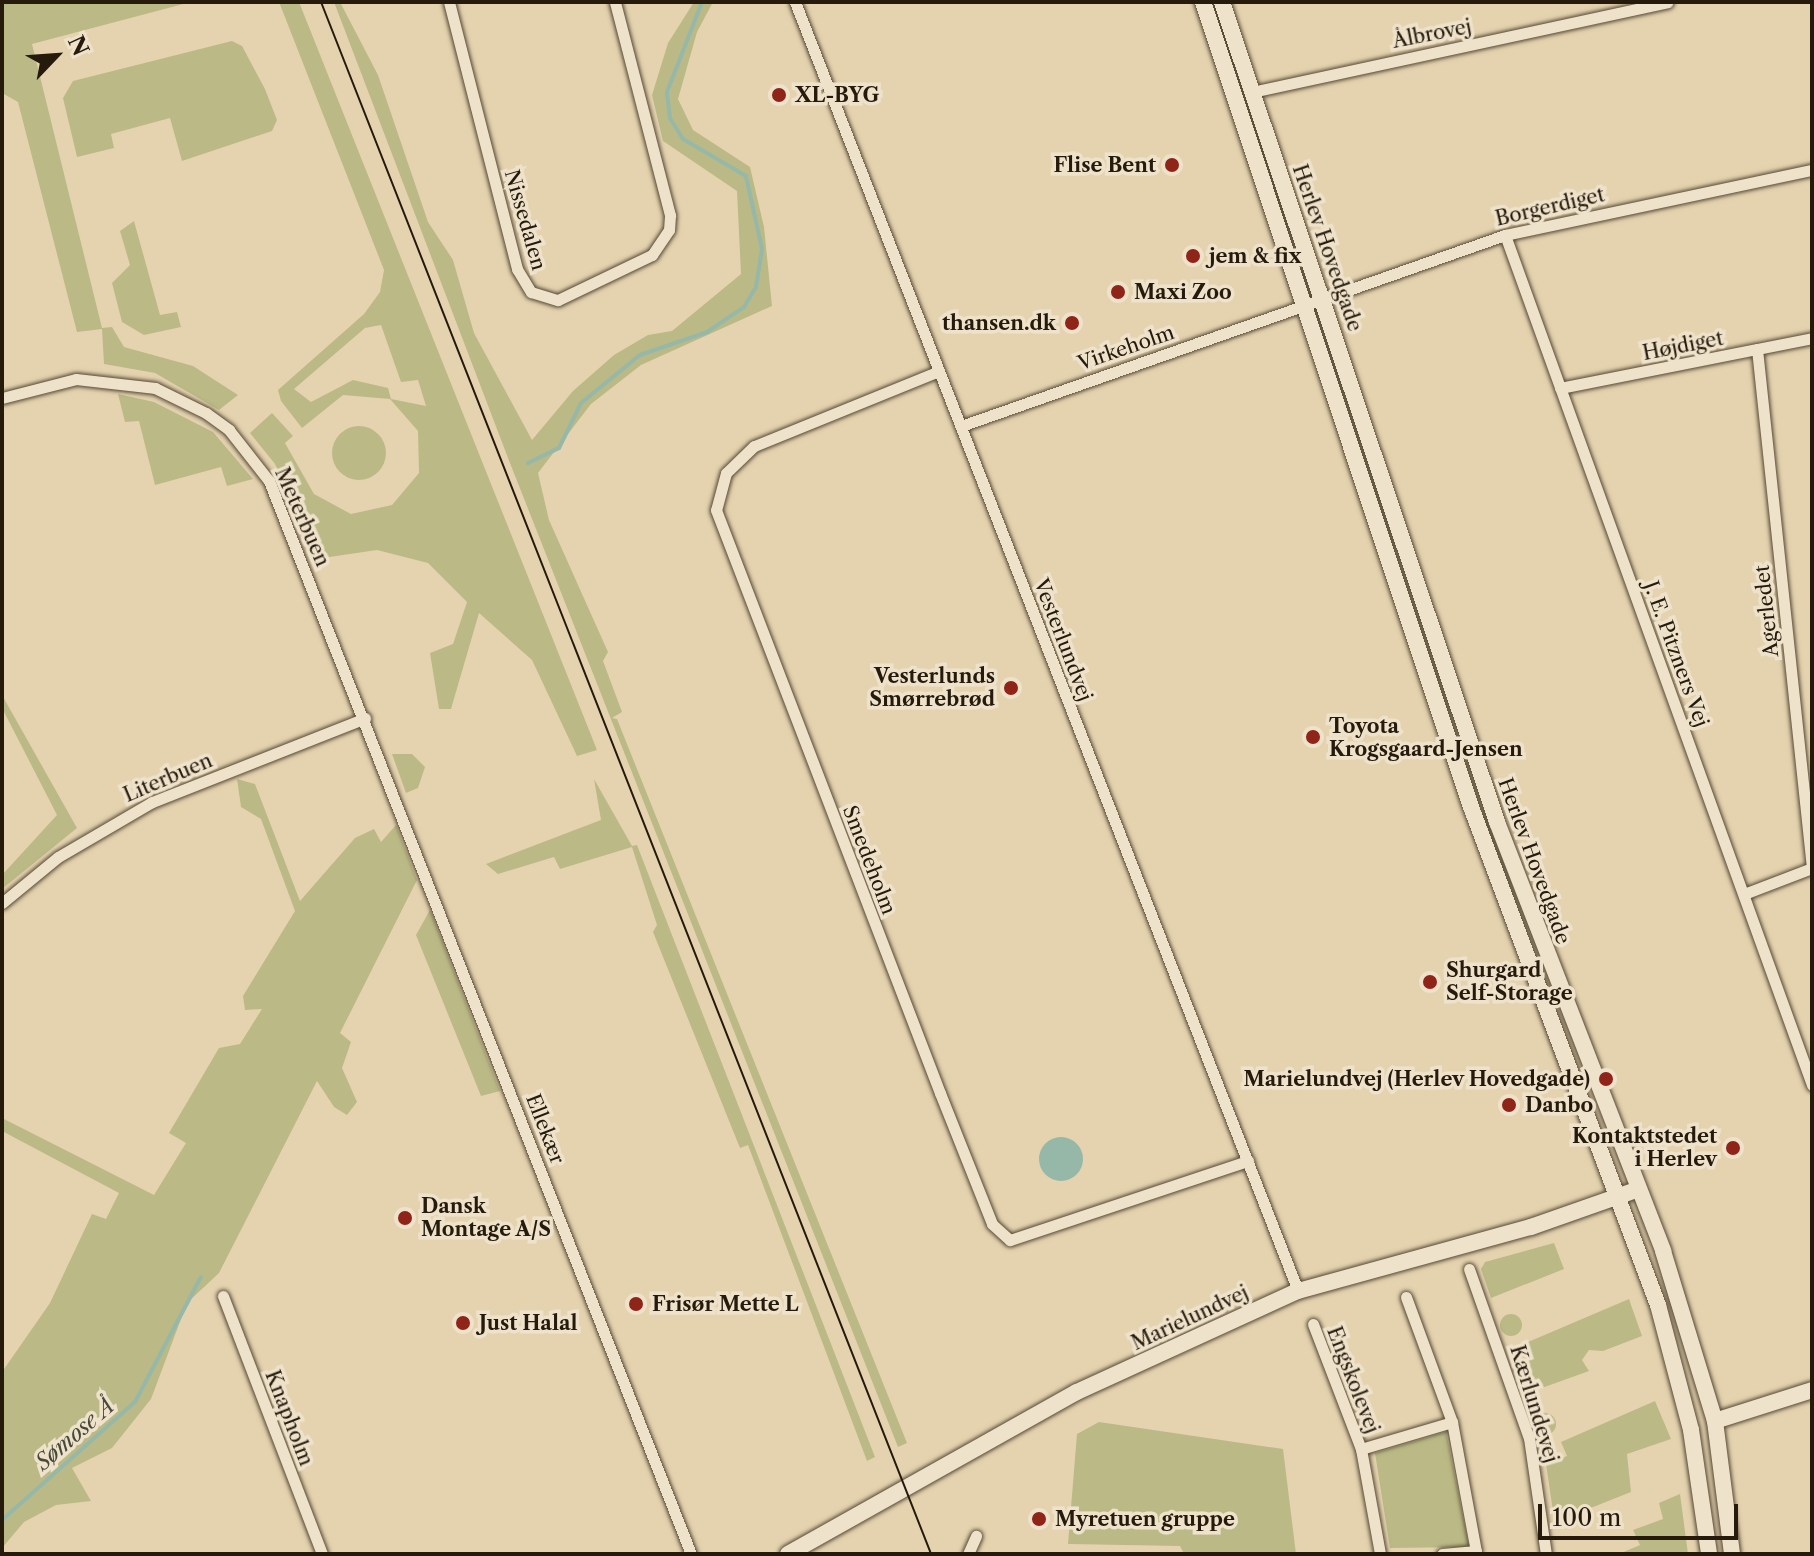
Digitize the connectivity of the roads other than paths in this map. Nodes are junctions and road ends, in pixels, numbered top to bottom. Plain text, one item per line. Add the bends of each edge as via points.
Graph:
1 (449, 2) edge
2 (615, 2) edge
3 (795, 2) edge
4 (1203, 2) edge
5 (1222, 2) edge
6 (1667, 2) edge
7 (1252, 92) junction
8 (1812, 170) edge
9 (1505, 235) junction
10 (1325, 298) junction
11 (1303, 305) junction
12 (1812, 338) edge
13 (1757, 349) junction
14 (939, 371) junction
15 (1560, 388) junction
16 (2, 398) edge
17 (961, 426) junction
18 (365, 718) junction
19 (1812, 868) edge
20 (1744, 894) junction
21 (2, 903) edge
22 (1812, 1085) edge
23 (1248, 1161) junction
24 (1639, 1189) junction
25 (1616, 1198) junction
26 (1469, 1269) dead end
27 (1298, 1291) junction
28 (223, 1296) dead end
29 (1406, 1297) dead end
30 (1313, 1324) dead end
31 (1812, 1390) edge
32 (1715, 1421) junction
33 (1452, 1422) junction
34 (1691, 1430) junction
35 (1361, 1449) junction
36 (976, 1536) dead end
37 (322, 1554) edge
38 (691, 1554) edge
39 (788, 1554) edge
40 (968, 1554) edge
41 (1380, 1554) edge
42 (1442, 1554) edge
43 (1546, 1554) edge
44 (1709, 1554) edge
45 (1732, 1554) edge

1 - 2 street, Nissedalen via 517,269 531,292 558,300 652,255 669,230 670,215
3 - 14 street, Vesterlundvej
4 - 11 main road, Herlev Hovedgade
5 - 7 main road, Herlev Hovedgade
6 - 7 street, Ålbrovej
7 - 10 main road, Herlev Hovedgade
8 - 9 street, Borgerdiget
9 - 10 street, Borgerdiget
9 - 15 street, J. E. Pitzners Vej
10 - 11 street, Borgerdiget
10 - 24 main road, Herlev Hovedgade via 1497,822
11 - 17 street, Virkeholm
11 - 25 main road, Herlev Hovedgade via 1471,807
12 - 13 street, Højdiget
13 - 15 street, Højdiget
13 - 19 street, Agerledet
14 - 17 street, Vesterlundvej
14 - 23 street, Smedeholm via 754,446 726,473 716,510 969,1166 992,1224 1010,1240
15 - 20 street, J. E. Pitzners Vej
16 - 18 street, Meterbuen via 76,379 128,381 181,399 229,430 270,483
17 - 23 street, Vesterlundvej
18 - 21 street, Literbuen via 152,802 58,857
18 - 38 street, Ellekær
19 - 20 street
20 - 22 street, J. E. Pitzners Vej
23 - 27 street, Vesterlundvej
24 - 25 main road, Marielundvej
24 - 32 main road, Herlev Hovedgade
25 - 27 main road, Marielundvej
25 - 34 main road, Herlev Hovedgade via 1658,1305
26 - 43 street, Kærlundevej via 1529,1438
27 - 39 main road, Marielundvej via 1077,1392
28 - 37 street, Knapholm
29 - 33 street
30 - 35 street, Engskolevej
31 - 32 main road
32 - 34 street
32 - 45 main road, Herlev Hovedgade
33 - 35 street, Engskolevej
33 - 42 street via 1476,1551
34 - 44 main road, Herlev Hovedgade
35 - 41 street, Engskolevej
36 - 40 street

